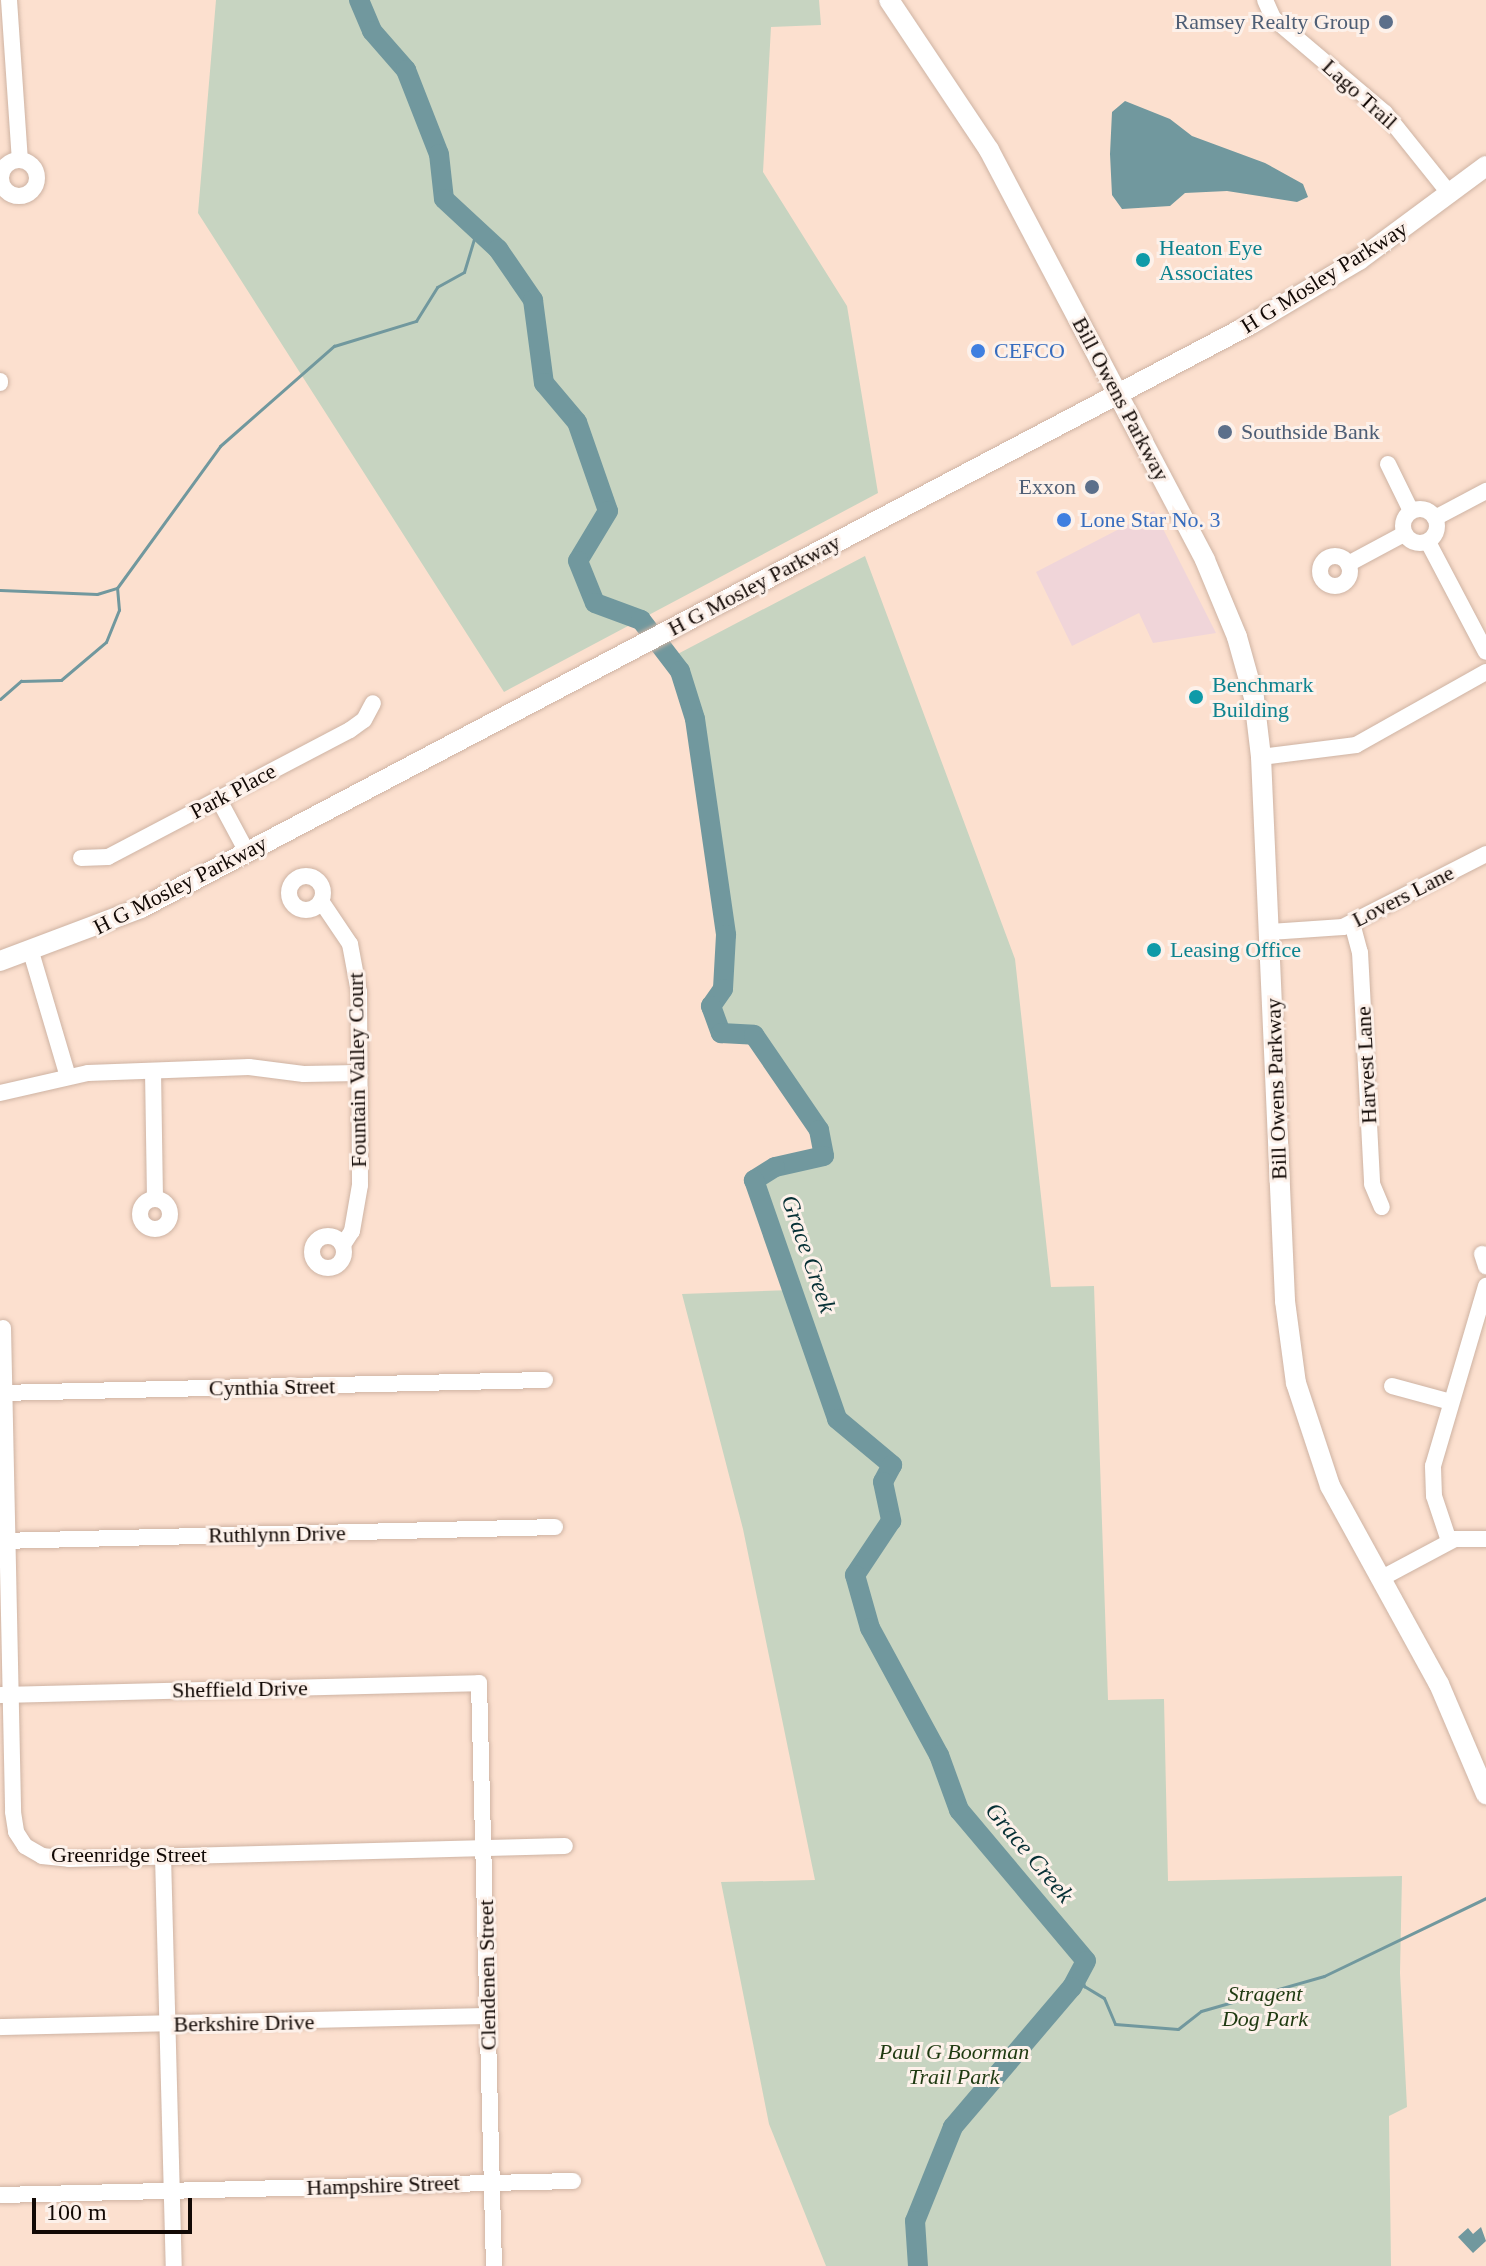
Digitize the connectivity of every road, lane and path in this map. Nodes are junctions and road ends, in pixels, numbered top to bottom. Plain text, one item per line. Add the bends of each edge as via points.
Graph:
1 (9, 0) edge
2 (889, 0) edge
3 (1265, 0) edge
4 (20, 160) dead end
5 (1486, 166) edge
6 (1450, 194) junction
7 (1118, 394) junction
8 (1388, 464) dead end
9 (1486, 491) edge
10 (1411, 511) junction
11 (1435, 518) junction
12 (1404, 534) junction
13 (1428, 542) junction
14 (1348, 564) dead end
15 (1486, 652) edge
16 (1486, 672) edge
17 (373, 703) dead end
18 (1261, 757) junction
19 (218, 798) junction
20 (247, 852) junction
21 (1486, 854) edge
22 (81, 858) dead end
23 (321, 901) dead end
24 (1352, 923) junction
25 (1270, 932) junction
26 (31, 952) junction
27 (0, 961) edge
28 (153, 1071) junction
29 (359, 1073) junction
30 (68, 1077) junction
31 (0, 1093) edge
32 (155, 1198) dead end
33 (1382, 1207) dead end
34 (343, 1245) dead end
35 (1486, 1286) edge
36 (3, 1328) dead end
37 (545, 1380) dead end
38 (1392, 1386) dead end
39 (2, 1393) edge
40 (1451, 1402) junction
41 (555, 1527) dead end
42 (1486, 1539) edge
43 (3, 1541) edge
44 (1449, 1541) junction
45 (1380, 1579) junction
46 (479, 1683) joint
47 (5, 1694) edge
48 (1482, 1761) edge
49 (1486, 1794) edge
50 (565, 1846) dead end
51 (485, 1848) junction
52 (163, 1856) junction
53 (489, 2016) junction
54 (168, 2024) junction
55 (0, 2027) edge
56 (573, 2181) dead end
57 (491, 2182) junction
58 (172, 2191) junction
59 (0, 2195) edge
60 (174, 2266) edge
61 (494, 2266) edge

1 - 4 street
2 - 7 main road, Bill Owens Parkway via 989,150
3 - 6 street, Lago Trail via 1273,18 1385,113
5 - 6 main road, H G Mosley Parkway
6 - 7 main road, H G Mosley Parkway via 1309,291
7 - 18 main road, Bill Owens Parkway via 1220,593 1248,675
7 - 20 main road, H G Mosley Parkway
8 - 10 street
9 - 11 street
10 - 11 street via 1427,511
10 - 12 street via 1402,524
11 - 13 street via 1435,534
12 - 13 street via 1411,542
12 - 14 street
13 - 15 street
16 - 18 street via 1356,745
17 - 19 street, Park Place via 356,726
18 - 25 main road, Bill Owens Parkway
19 - 20 street
19 - 22 street, Park Place via 108,857
20 - 26 main road, H G Mosley Parkway via 115,920
21 - 24 street, Lovers Lane
23 - 29 street, Fountain Valley Court via 336,916 354,959
24 - 25 street, Lovers Lane
24 - 33 street, Harvest Lane via 1360,952 1372,1184
25 - 45 main road, Bill Owens Parkway via 1291,1356 1314,1448
26 - 27 main road, H G Mosley Parkway
26 - 30 street
28 - 29 street via 249,1067
28 - 30 street
28 - 32 street
29 - 34 street, Fountain Valley Court via 359,1195 352,1231
30 - 31 street
35 - 40 street
36 - 39 street, Greenridge Street
37 - 39 street, Cynthia Street
38 - 40 street
39 - 43 street, Greenridge Street
40 - 44 street via 1432,1474
41 - 43 street, Ruthlynn Drive
42 - 44 street
43 - 47 street, Greenridge Street
44 - 45 street
45 - 48 main road, Bill Owens Parkway
46 - 47 street, Sheffield Drive
46 - 51 street, Clendenen Street
47 - 52 street, Greenridge Street via 14,1823 25,1846 58,1859
48 - 49 main road, Bill Owens Parkway
50 - 51 street, Greenridge Street
51 - 52 street, Greenridge Street
51 - 53 street, Clendenen Street
52 - 54 street
53 - 54 street, Berkshire Drive
53 - 57 street, Clendenen Street
54 - 55 street, Berkshire Drive
54 - 58 street
56 - 57 street, Hampshire Street
57 - 58 street, Hampshire Street
57 - 61 street, Clendenen Street
58 - 59 street, Hampshire Street
58 - 60 street

